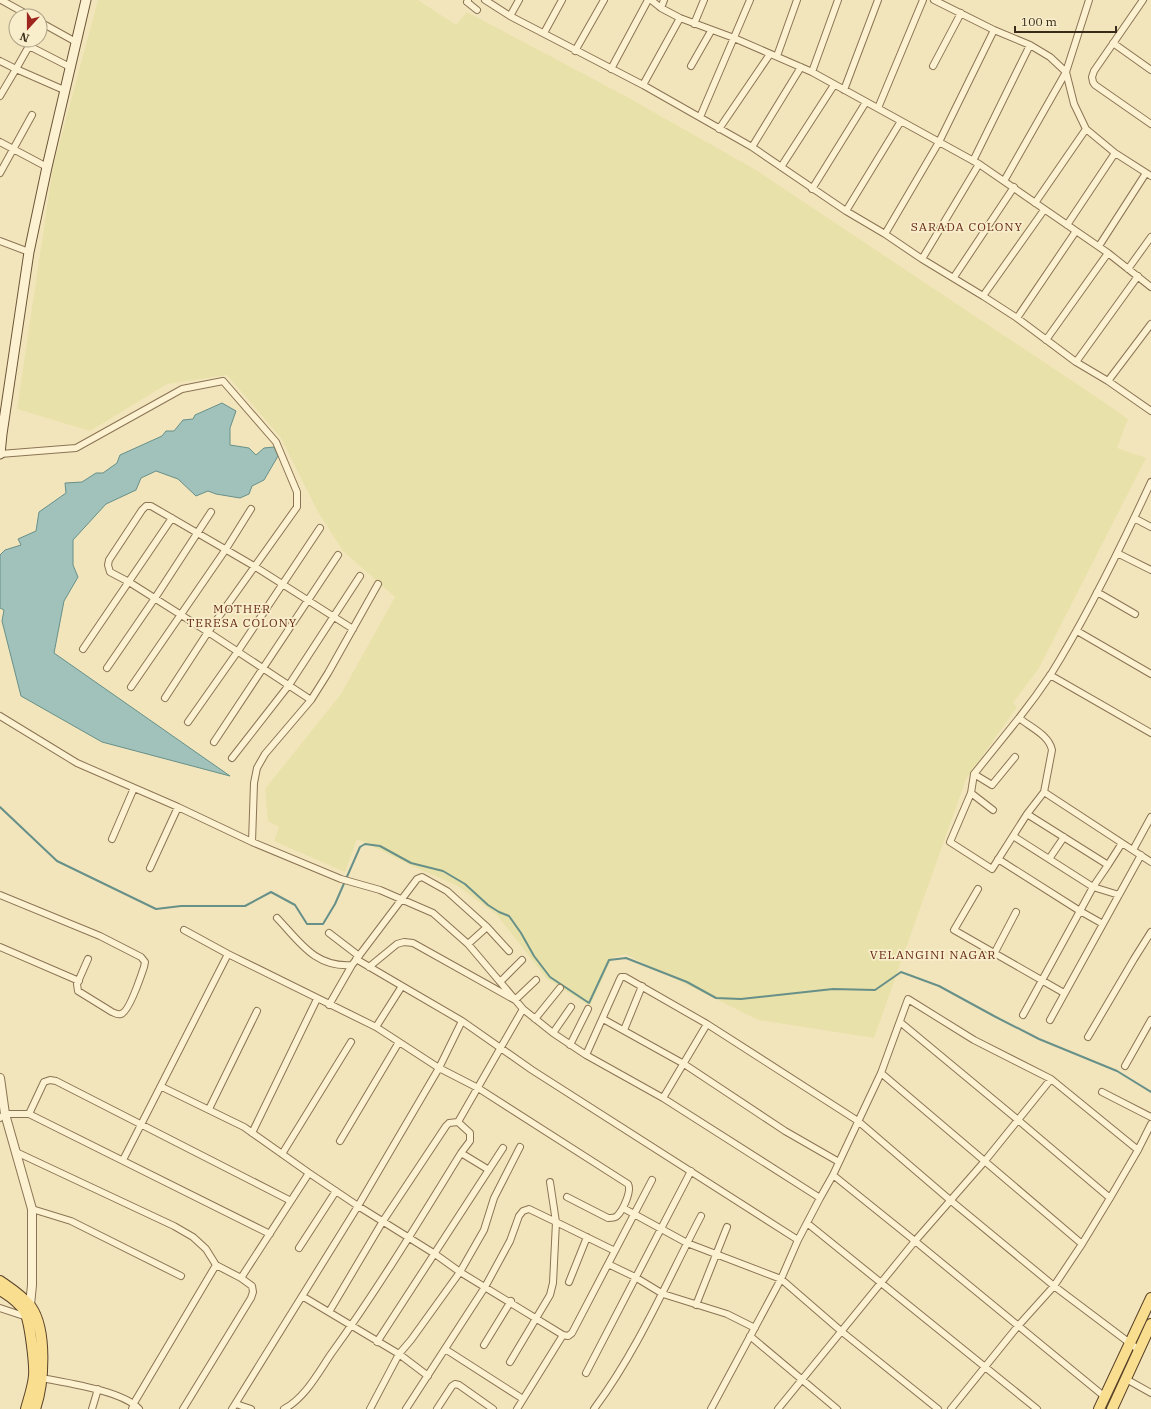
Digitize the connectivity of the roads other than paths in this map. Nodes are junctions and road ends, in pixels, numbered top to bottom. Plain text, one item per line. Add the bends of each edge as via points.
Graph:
1 (1, 0) edge
2 (86, 0) edge
3 (485, 0) edge
4 (519, 0) edge
5 (562, 0) edge
6 (604, 0) edge
7 (648, 0) edge
8 (651, 0) edge
9 (664, 0) edge
10 (704, 0) edge
11 (750, 0) edge
12 (798, 0) edge
13 (838, 0) edge
14 (878, 0) edge
15 (923, 0) edge
16 (934, 0) edge
17 (1089, 0) edge
18 (1143, 0) edge
19 (466, 1) edge
20 (16, 8) edge
21 (661, 8) junction
22 (477, 10) dead end
23 (961, 13) junction
24 (510, 16) junction
25 (680, 18) junction
26 (694, 24) junction
27 (48, 26) edge
28 (994, 30) junction
29 (711, 31) junction
30 (544, 33) junction
31 (734, 38) junction
32 (76, 42) junction
33 (1113, 43) junction
34 (1030, 45) junction
35 (575, 50) junction
36 (770, 54) junction
37 (777, 56) junction
38 (0, 61) edge
39 (691, 66) dead end
40 (933, 66) dead end
41 (801, 67) junction
42 (70, 68) junction
43 (16, 69) junction
44 (611, 69) junction
45 (1151, 70) edge
46 (812, 72) junction
47 (1066, 72) junction
48 (643, 85) junction
49 (834, 85) junction
50 (64, 90) junction
51 (844, 90) junction
52 (0, 96) edge
53 (866, 102) junction
54 (878, 108) junction
55 (32, 116) dead end
56 (700, 117) junction
57 (901, 121) junction
58 (1151, 124) edge
59 (719, 129) junction
60 (1086, 129) junction
61 (0, 142) edge
62 (939, 142) junction
63 (752, 147) junction
64 (13, 149) junction
65 (1116, 153) junction
66 (973, 161) junction
67 (979, 164) junction
68 (47, 166) junction
69 (781, 167) junction
70 (0, 173) edge
71 (1148, 174) edge
72 (1004, 180) junction
73 (1014, 187) junction
74 (812, 189) junction
75 (1035, 203) junction
76 (1044, 210) junction
77 (846, 211) junction
78 (1067, 226) junction
79 (1076, 231) junction
80 (885, 234) junction
81 (1151, 237) edge
82 (0, 241) edge
83 (1098, 246) junction
84 (29, 252) junction
85 (1108, 253) junction
86 (922, 259) junction
87 (1128, 269) junction
88 (1138, 276) junction
89 (954, 277) junction
90 (1151, 287) edge
91 (984, 296) junction
92 (1017, 318) junction
93 (1151, 324) edge
94 (1046, 340) junction
95 (1076, 362) junction
96 (1108, 381) junction
97 (1150, 410) edge
98 (1, 434) edge
99 (0, 454) edge
100 (1150, 485) edge
101 (251, 509) dead end
102 (211, 512) dead end
103 (172, 518) junction
104 (1134, 518) junction
105 (1151, 527) edge
106 (320, 528) dead end
107 (198, 533) junction
108 (226, 549) junction
109 (1117, 553) junction
110 (338, 555) dead end
111 (254, 566) junction
112 (1151, 570) edge
113 (360, 576) dead end
114 (128, 582) junction
115 (282, 584) junction
116 (378, 584) dead end
117 (1097, 592) junction
118 (155, 598) junction
119 (308, 601) junction
120 (1135, 614) dead end
121 (180, 615) junction
122 (333, 617) junction
123 (353, 629) junction
124 (1077, 631) junction
125 (208, 632) junction
126 (83, 649) dead end
127 (238, 651) junction
128 (107, 668) dead end
129 (263, 668) junction
130 (1151, 674) edge
131 (1050, 675) junction
132 (289, 685) junction
133 (131, 687) dead end
134 (165, 698) dead end
135 (311, 700) junction
136 (0, 716) edge
137 (1019, 718) junction
138 (188, 722) dead end
139 (1151, 733) edge
140 (214, 742) dead end
141 (1015, 757) dead end
142 (232, 758) dead end
143 (974, 774) junction
144 (134, 788) junction
145 (1044, 792) junction
146 (970, 793) junction
147 (178, 807) junction
148 (993, 810) dead end
149 (1027, 814) junction
150 (1151, 817) edge
151 (1013, 836) junction
152 (1064, 837) junction
153 (112, 838) dead end
154 (252, 842) junction
155 (1122, 843) junction
156 (1133, 850) junction
157 (1141, 855) junction
158 (998, 859) junction
159 (1049, 859) junction
160 (1151, 862) edge
161 (1108, 865) junction
162 (150, 868) dead end
163 (1093, 887) junction
164 (978, 888) dead end
165 (0, 895) edge
166 (1119, 895) junction
167 (402, 899) junction
168 (1016, 912) dead end
169 (1080, 912) junction
170 (277, 918) dead end
171 (1102, 924) junction
172 (487, 927) junction
173 (184, 930) dead end
174 (1151, 932) edge
175 (329, 933) dead end
176 (468, 944) junction
177 (0, 947) edge
178 (509, 951) dead end
179 (228, 954) junction
180 (994, 954) junction
181 (357, 958) junction
182 (88, 959) dead end
183 (522, 960) dead end
184 (352, 965) junction
185 (369, 967) junction
186 (536, 980) dead end
187 (1042, 980) junction
188 (79, 981) junction
189 (500, 982) junction
190 (402, 986) junction
191 (642, 986) junction
192 (560, 988) dead end
193 (1064, 993) junction
194 (317, 999) junction
195 (515, 1000) junction
196 (329, 1005) junction
197 (571, 1007) dead end
198 (523, 1009) junction
199 (588, 1009) dead end
200 (257, 1011) dead end
201 (1023, 1015) dead end
202 (535, 1019) junction
203 (603, 1019) junction
204 (1050, 1020) dead end
205 (1151, 1020) edge
206 (462, 1021) junction
207 (900, 1022) junction
208 (707, 1024) junction
209 (376, 1026) junction
210 (624, 1030) junction
211 (553, 1033) junction
212 (1088, 1037) dead end
213 (351, 1042) dead end
214 (399, 1042) junction
215 (570, 1045) junction
216 (501, 1048) junction
217 (586, 1055) junction
218 (684, 1064) junction
219 (1125, 1066) dead end
220 (439, 1068) junction
221 (880, 1073) junction
222 (0, 1078) edge
223 (1051, 1079) junction
224 (162, 1087) junction
225 (478, 1088) junction
226 (1102, 1092) dead end
227 (663, 1098) junction
228 (209, 1110) junction
229 (28, 1114) junction
230 (3, 1116) edge
231 (1151, 1117) edge
232 (1018, 1120) junction
233 (858, 1121) junction
234 (458, 1122) junction
235 (142, 1124) junction
236 (1151, 1124) edge
237 (252, 1132) junction
238 (340, 1141) dead end
239 (520, 1147) dead end
240 (503, 1148) dead end
241 (1138, 1150) junction
242 (16, 1152) junction
243 (461, 1153) junction
244 (282, 1154) junction
245 (123, 1160) junction
246 (839, 1162) junction
247 (984, 1162) junction
248 (489, 1170) junction
249 (690, 1171) junction
250 (309, 1174) junction
251 (833, 1175) junction
252 (652, 1180) dead end
253 (550, 1182) dead end
254 (336, 1191) junction
255 (568, 1197) dead end
256 (820, 1198) junction
257 (1110, 1198) junction
258 (950, 1200) junction
259 (291, 1201) junction
260 (358, 1206) junction
261 (622, 1208) junction
262 (32, 1209) junction
263 (634, 1215) junction
264 (701, 1216) dead end
265 (383, 1221) junction
266 (556, 1222) junction
267 (807, 1223) junction
268 (726, 1227) dead end
269 (661, 1228) junction
270 (270, 1234) junction
271 (586, 1237) junction
272 (408, 1238) junction
273 (798, 1240) junction
274 (915, 1241) junction
275 (687, 1243) junction
276 (1082, 1244) junction
277 (299, 1248) dead end
278 (615, 1251) junction
279 (435, 1254) junction
280 (715, 1254) junction
281 (608, 1264) junction
282 (216, 1265) junction
283 (460, 1272) junction
284 (181, 1276) dead end
285 (241, 1278) junction
286 (635, 1278) junction
287 (780, 1279) junction
288 (0, 1281) edge
289 (569, 1282) dead end
290 (882, 1282) junction
291 (1054, 1286) junction
292 (485, 1287) junction
293 (0, 1290) edge
294 (663, 1294) junction
295 (302, 1296) junction
296 (1151, 1298) edge
297 (511, 1301) junction
298 (696, 1305) junction
299 (0, 1308) edge
300 (27, 1312) junction
301 (330, 1312) junction
302 (536, 1318) junction
303 (1151, 1324) edge
304 (352, 1325) junction
305 (1018, 1326) junction
306 (755, 1328) junction
307 (841, 1331) junction
308 (563, 1335) junction
309 (750, 1336) junction
310 (377, 1342) junction
311 (1130, 1343) junction
312 (484, 1345) dead end
313 (445, 1348) junction
314 (1139, 1350) junction
315 (399, 1354) junction
316 (510, 1362) dead end
317 (986, 1367) junction
318 (586, 1373) dead end
319 (428, 1376) junction
320 (42, 1378) junction
321 (803, 1380) junction
322 (1126, 1380) junction
323 (98, 1389) junction
324 (1151, 1393) edge
325 (1105, 1397) junction
326 (523, 1399) junction
327 (133, 1406) edge
328 (234, 1406) edge
329 (520, 1408) edge
330 (835, 1408) edge
331 (26, 1409) edge
332 (35, 1409) edge
333 (92, 1409) edge
334 (140, 1409) edge
335 (183, 1409) edge
336 (251, 1409) edge
337 (284, 1409) edge
338 (370, 1409) edge
339 (406, 1409) edge
340 (437, 1409) edge
341 (493, 1409) edge
342 (594, 1409) edge
343 (711, 1409) edge
344 (778, 1409) edge
345 (938, 1409) edge
346 (951, 1409) edge
347 (1037, 1409) edge
348 (1100, 1409) edge
349 (1112, 1409) edge

1 - 20 street
2 - 32 main road
3 - 24 street
4 - 24 street
5 - 30 street
6 - 35 street
7 - 44 street
8 - 21 street
9 - 21 street
10 - 26 street
11 - 31 street
12 - 37 street
13 - 46 street
14 - 51 street
15 - 54 street
16 - 23 street
17 - 47 street
18 - 33 street
19 - 22 street
21 - 25 street
23 - 28 street
23 - 40 street
24 - 30 street
25 - 26 street
25 - 48 street
26 - 29 street
27 - 32 street
28 - 34 street
28 - 62 street
29 - 31 street
29 - 39 street
30 - 35 street
31 - 36 street
31 - 56 street
32 - 42 main road
33 - 45 street
33 - 58 street via 1094,71 1093,82
34 - 47 street via 1050,56
34 - 66 street
35 - 44 street
36 - 37 street
36 - 59 street
37 - 41 street
38 - 43 street
41 - 46 street
41 - 63 street
42 - 43 street via 29,46
42 - 50 main road
43 - 50 street
43 - 52 street
44 - 48 street
46 - 49 street
47 - 60 street via 1074,104
47 - 72 street
48 - 56 street
49 - 51 street
49 - 69 street
50 - 68 main road
51 - 53 street
53 - 54 street
53 - 74 street
54 - 57 street
55 - 64 street
56 - 59 street
57 - 62 street
57 - 77 street
59 - 63 street
60 - 65 street
60 - 75 street
61 - 64 street
62 - 66 street
62 - 80 street
63 - 69 street
64 - 68 street
64 - 70 street
65 - 71 street
65 - 78 street
66 - 67 street
67 - 72 street
67 - 86 street
68 - 84 main road
69 - 74 street
71 - 83 street
72 - 73 street
73 - 75 street
73 - 89 street
74 - 77 street
75 - 76 street
76 - 78 street
76 - 91 street
77 - 80 street
78 - 79 street
79 - 83 street
79 - 92 street
80 - 86 street
81 - 87 street
82 - 84 street
83 - 85 street
84 - 98 main road
85 - 87 street
85 - 94 street
86 - 89 street
87 - 88 street
88 - 90 street
88 - 95 street
89 - 91 street
91 - 92 street
92 - 94 street
93 - 96 street
94 - 95 street
95 - 96 street
96 - 97 street
98 - 99 main road
99 - 111 street via 76,448 182,389 223,381 276,442 297,492 297,507
100 - 104 street
101 - 108 street
102 - 107 street
103 - 107 street
103 - 114 street
103 - 114 street via 151,506 146,506 142,510 108,565 110,572
104 - 105 street
104 - 109 street
106 - 115 street
107 - 108 street
107 - 118 street
108 - 111 street
108 - 121 street
109 - 112 street
109 - 117 street
110 - 119 street
111 - 115 street
111 - 125 street
113 - 122 street
114 - 118 street
114 - 126 street
115 - 119 street
115 - 127 street
116 - 123 street
117 - 120 street
117 - 124 street
118 - 121 street
118 - 128 street
119 - 122 street
119 - 129 street
121 - 125 street
121 - 133 street
122 - 123 street
122 - 132 street
123 - 135 street
124 - 130 street
124 - 131 street
125 - 127 street
125 - 134 street
127 - 129 street
127 - 138 street
129 - 132 street
129 - 140 street
131 - 137 street
131 - 139 street
132 - 135 street
132 - 142 street
135 - 154 street via 265,754 257,768
136 - 144 street via 77,763
137 - 143 street
137 - 145 street via 1051,744
141 - 143 street via 992,785
143 - 146 street
144 - 147 street
144 - 153 street
145 - 149 street
145 - 155 street
146 - 148 street
146 - 158 street via 950,842 992,869
147 - 154 street
147 - 162 street
149 - 151 street
149 - 152 street
150 - 156 street
151 - 158 street
151 - 159 street
152 - 159 street
152 - 161 street
154 - 167 street via 341,879
155 - 156 street
155 - 161 street
156 - 157 street
157 - 160 street
157 - 166 street
158 - 169 street
159 - 163 street
161 - 163 street
163 - 166 street
163 - 169 street
164 - 180 street via 954,930
165 - 188 street via 100,936 141,957 145,962 129,1004 122,1014 117,1015 80,993 77,988
166 - 171 street
167 - 172 street via 417,878 422,877 447,891
167 - 176 street via 433,913
167 - 181 street
168 - 180 street
169 - 171 street
169 - 187 street
170 - 184 street via 318,958 332,965
171 - 193 street
172 - 176 street
172 - 178 street
173 - 179 street
174 - 212 street
175 - 181 street
176 - 189 street
177 - 188 street
179 - 194 street
179 - 224 street
180 - 187 street
181 - 184 street
181 - 185 street
182 - 188 street
183 - 189 street
184 - 196 street
185 - 190 street
185 - 195 street via 397,944 413,943
186 - 195 street
187 - 193 street
187 - 201 street
189 - 195 street
190 - 206 street
190 - 209 street
191 - 203 street via 622,977
191 - 208 street
191 - 210 street
192 - 202 street
193 - 204 street
194 - 196 street
194 - 237 street
195 - 198 street
196 - 209 street
197 - 211 street
198 - 202 street
198 - 216 street
199 - 215 street
200 - 228 street
202 - 211 street
203 - 210 street
203 - 217 street
205 - 219 street
206 - 216 street
206 - 220 street
207 - 221 street
207 - 223 street via 908,999 974,1040
207 - 232 street
208 - 218 street
208 - 233 street
209 - 214 street
210 - 218 street
211 - 215 street
213 - 244 street
214 - 220 street
214 - 238 street
215 - 217 street
216 - 225 street
216 - 249 street
217 - 227 street
218 - 227 street
218 - 246 street via 785,1131
220 - 225 street
220 - 260 street
221 - 233 street
221 - 247 street
222 - 230 street
223 - 232 street
223 - 241 street
224 - 228 street
224 - 235 street
225 - 234 street
225 - 261 street via 628,1184 629,1193
226 - 231 street
227 - 256 street
228 - 237 street
229 - 230 street
229 - 235 street via 44,1082 50,1080
229 - 245 street
230 - 242 street
232 - 247 street
232 - 257 street
233 - 246 street
233 - 258 street
234 - 243 street via 470,1133 471,1138
234 - 265 street via 448,1123
235 - 245 street
235 - 259 street
236 - 241 street
237 - 244 street
239 - 283 street via 494,1198 484,1230
240 - 248 street
241 - 257 street
242 - 262 street
242 - 282 street via 174,1226 193,1237 206,1249
243 - 248 street
243 - 272 street
244 - 250 street
245 - 270 street
246 - 251 street
247 - 258 street
247 - 276 street
248 - 279 street
249 - 269 street
249 - 273 street
250 - 254 street
250 - 259 street
251 - 256 street
251 - 274 street
252 - 263 street
253 - 266 street
254 - 260 street
254 - 277 street
255 - 261 street via 608,1218 618,1216
256 - 267 street
257 - 276 street
258 - 274 street
258 - 291 street
259 - 270 street
260 - 265 street
260 - 295 street
261 - 263 street
262 - 284 street via 71,1221
262 - 300 street via 32,1285
263 - 269 street
263 - 278 street
264 - 275 street
265 - 272 street
265 - 301 street
266 - 271 street
266 - 292 street via 532,1209 523,1211
266 - 302 street via 553,1289
267 - 273 street
267 - 290 street
268 - 280 street
269 - 275 street
269 - 286 street
270 - 285 street
271 - 278 street
271 - 289 street
272 - 279 street
272 - 304 street
273 - 287 street
274 - 290 street
274 - 305 street
275 - 280 street
275 - 294 street
276 - 291 street
278 - 281 street
279 - 283 street
279 - 310 street
280 - 287 street
280 - 298 street
281 - 286 street
281 - 308 street via 572,1333 568,1336
282 - 285 street
282 - 327 street
283 - 292 street
283 - 315 street
285 - 335 street via 252,1286 251,1298
286 - 294 street
286 - 318 street
287 - 306 street
287 - 307 street
288 - 300 main road via 15,1291
290 - 307 street
290 - 317 street
291 - 305 street
291 - 311 street
292 - 297 street
292 - 313 street
293 - 300 main road
294 - 298 street
294 - 342 street via 609,1389
295 - 301 street
295 - 328 street
296 - 311 main road
297 - 302 street
297 - 312 street
298 - 306 street via 727,1314
299 - 300 street
300 - 320 main road via 37,1317
300 - 331 main road via 34,1374
301 - 304 street
302 - 308 street
302 - 316 street
303 - 314 main road
304 - 310 street
304 - 337 street via 307,1389 292,1405
305 - 317 street
305 - 325 street
306 - 309 street
307 - 321 street
307 - 345 street
308 - 326 street
309 - 321 street
309 - 343 street
310 - 315 street
311 - 314 street
311 - 325 main road
313 - 319 street
313 - 326 street
314 - 322 main road
315 - 319 street
315 - 338 street
317 - 346 street
317 - 347 street
319 - 339 street
320 - 323 street
320 - 332 main road
321 - 330 street
321 - 344 street
322 - 324 street
322 - 349 main road
323 - 327 street
323 - 333 street
325 - 348 main road
326 - 329 street
327 - 334 street
328 - 336 street
340 - 341 street via 455,1384

